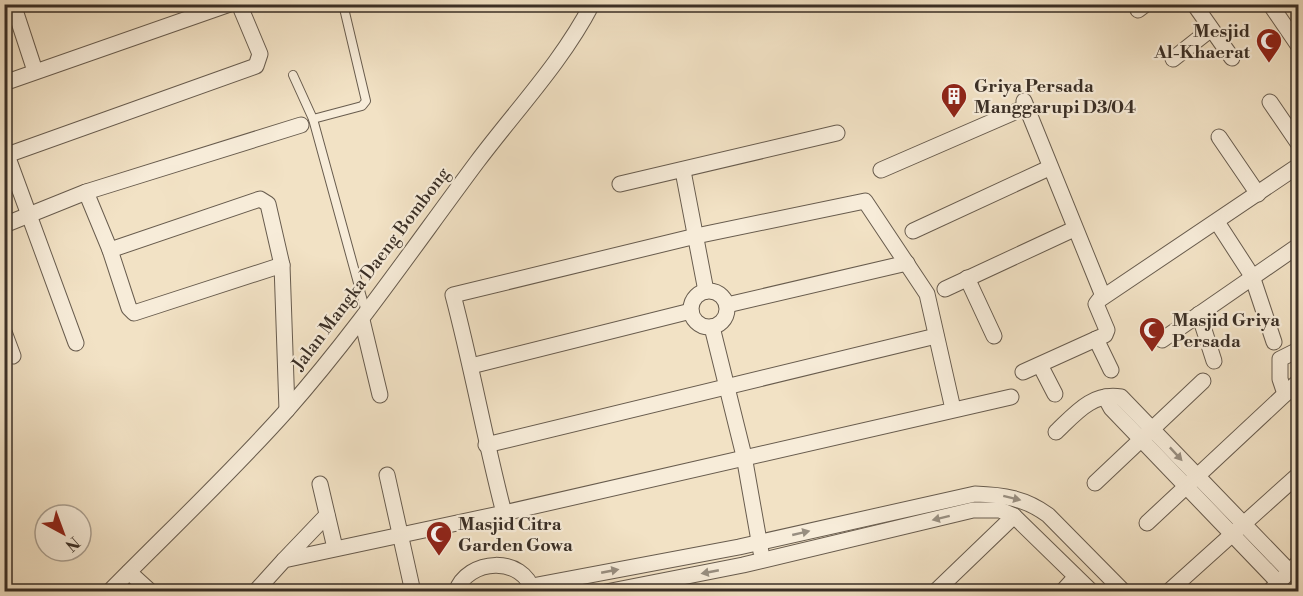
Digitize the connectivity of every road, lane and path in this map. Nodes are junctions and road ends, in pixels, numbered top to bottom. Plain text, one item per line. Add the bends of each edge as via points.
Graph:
1 (230, 4) edge
2 (239, 4) edge
3 (343, 4) edge
4 (592, 4) edge
5 (1194, 4) edge
6 (1270, 4) edge
7 (15, 5) edge
8 (1211, 29) junction
9 (1299, 45) edge
10 (1232, 58) dead end
11 (1173, 59) dead end
12 (35, 71) junction
13 (292, 75) dead end
14 (4, 83) edge
15 (1270, 102) dead end
16 (307, 122) junction
17 (837, 133) dead end
18 (1219, 137) dead end
19 (1299, 143) edge
20 (6, 151) edge
21 (1299, 166) edge
22 (1050, 168) junction
23 (881, 170) dead end
24 (683, 171) junction
25 (620, 184) dead end
26 (86, 192) junction
27 (1258, 194) junction
28 (28, 216) junction
29 (1217, 222) junction
30 (4, 225) edge
31 (1074, 229) junction
32 (913, 231) dead end
33 (696, 236) junction
34 (1299, 246) edge
35 (110, 250) junction
36 (907, 263) junction
37 (282, 265) junction
38 (1252, 276) junction
39 (967, 278) junction
40 (945, 289) dead end
41 (706, 291) junction
42 (1103, 296) junction
43 (727, 305) junction
44 (691, 311) junction
45 (1199, 314) junction
46 (364, 316) junction
47 (712, 327) junction
48 (4, 332) edge
49 (936, 336) junction
50 (994, 336) dead end
51 (1096, 339) junction
52 (1162, 340) dead end
53 (1274, 342) dead end
54 (76, 343) dead end
55 (1299, 350) edge
56 (13, 356) dead end
57 (1214, 361) dead end
58 (1040, 365) junction
59 (471, 366) junction
60 (1110, 370) dead end
61 (1023, 372) dead end
62 (1203, 381) dead end
63 (1299, 382) edge
64 (729, 387) junction
65 (1054, 394) dead end
66 (1285, 394) junction
67 (380, 395) dead end
68 (1011, 397) dead end
69 (953, 409) junction
70 (287, 410) junction
71 (1056, 432) dead end
72 (1148, 434) junction
73 (486, 445) junction
74 (744, 456) junction
75 (387, 475) dead end
76 (1299, 475) edge
77 (1193, 482) junction
78 (1095, 483) dead end
79 (320, 484) dead end
80 (975, 494) junction
81 (973, 510) junction
82 (504, 513) junction
83 (327, 515) junction
84 (1014, 516) junction
85 (1147, 524) dead end
86 (1238, 530) junction
87 (401, 533) junction
88 (759, 542) junction
89 (739, 547) junction
90 (335, 548) junction
91 (284, 560) junction
92 (763, 561) junction
93 (742, 565) junction
94 (129, 572) junction
95 (1284, 577) edge
96 (532, 589) edge
97 (109, 591) edge
98 (151, 591) edge
99 (255, 591) edge
100 (413, 591) edge
101 (456, 591) edge
102 (606, 591) edge
103 (935, 591) edge
104 (1092, 591) edge
105 (1124, 591) edge
106 (1168, 591) edge

1 - 12 street
2 - 20 street via 260,54 256,66
3 - 16 lane via 366,101 362,106
4 - 46 street, Jalan Mangka Daeng Bombong via 568,45
5 - 8 street
6 - 9 street
7 - 12 street
8 - 10 street
8 - 11 street
12 - 14 street
13 - 16 lane
15 - 19 street
16 - 26 street
16 - 46 lane
17 - 24 street
18 - 27 street
20 - 28 street
21 - 27 street
22 - 23 street via 1025,104
22 - 31 street
22 - 32 street
24 - 25 street
24 - 33 street
26 - 28 street
26 - 35 street
27 - 29 street
28 - 30 street
28 - 54 street
29 - 38 street
29 - 42 street
31 - 39 street
31 - 42 street
33 - 36 street via 865,201
33 - 41 street
33 - 59 street via 453,295
34 - 38 street
35 - 37 street via 134,313
35 - 37 street via 260,199 268,204
36 - 43 street
36 - 49 street via 927,294
37 - 70 street
38 - 45 street
38 - 53 street
39 - 40 street
39 - 50 street
41 - 43 street via 721,295
41 - 44 street via 693,299
42 - 51 street via 1096,304 1107,333
43 - 47 street via 722,322
44 - 47 street via 696,322
44 - 59 street
45 - 52 street
45 - 57 street
46 - 67 street
46 - 70 street, Jalan Mangka Daeng Bombong
47 - 64 street
48 - 56 street
49 - 64 street
49 - 69 street
51 - 58 street
51 - 60 street
55 - 66 street via 1280,359
58 - 61 street
58 - 65 street
59 - 73 street
62 - 72 street
63 - 66 street
64 - 73 street
64 - 74 street
66 - 77 street
68 - 69 street
69 - 74 street
70 - 94 street, Jalan Mangka Daeng Bombong
71 - 72 street via 1090,401 1112,401
72 - 77 street
72 - 78 street
73 - 82 street
74 - 82 street
74 - 88 street
75 - 87 street
76 - 86 street
77 - 85 street
77 - 86 street
79 - 83 street
80 - 81 street
88 -> 80 street
80 -> 105 street via 1011,496 1036,506
81 - 84 street via 999,510
81 -> 92 street
82 - 87 street
83 - 90 street
83 - 91 street
84 - 103 street
84 - 104 street
86 - 95 street
86 - 106 street
87 - 90 street
87 - 100 street
88 - 89 street
88 - 92 street
89 - 93 street
96 -> 89 street
90 - 91 street
91 - 99 street
92 - 93 street
93 -> 102 street
94 - 97 street, Jalan Mangka Daeng Bombong
94 - 98 street
96 - 101 street via 521,573 493,564 466,576

